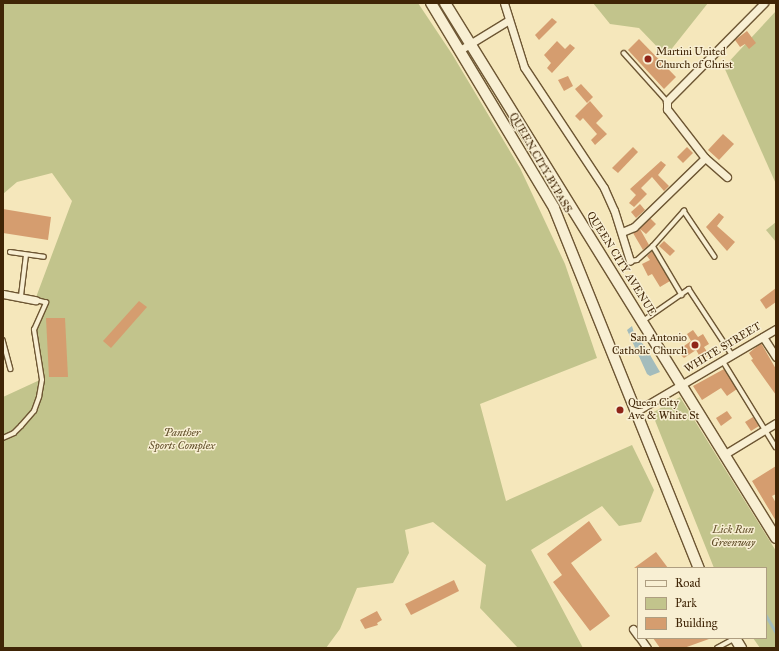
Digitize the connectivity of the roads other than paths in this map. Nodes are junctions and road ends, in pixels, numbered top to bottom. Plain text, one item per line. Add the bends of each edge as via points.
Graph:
1 (431, 3) edge
2 (445, 3) edge
3 (504, 3) edge
4 (764, 3) edge
5 (509, 20) junction
6 (470, 44) junction
7 (460, 50) junction
8 (624, 54) dead end
9 (667, 101) junction
10 (705, 158) junction
11 (727, 177) dead end
12 (622, 232) junction
13 (653, 246) junction
14 (10, 252) dead end
15 (26, 255) junction
16 (715, 257) dead end
17 (44, 258) dead end
18 (630, 261) joint
19 (3, 294) edge
20 (21, 296) junction
21 (682, 296) junction
22 (35, 300) joint
23 (642, 321) junction
24 (776, 329) edge
25 (764, 337) junction
26 (3, 340) edge
27 (732, 356) junction
28 (776, 357) edge
29 (723, 361) junction
30 (11, 369) dead end
31 (682, 386) junction
32 (635, 412) junction
33 (776, 423) edge
34 (765, 430) junction
35 (3, 438) edge
36 (776, 447) edge
37 (725, 454) junction
38 (776, 538) edge
39 (699, 567) edge
40 (633, 629) dead end
41 (637, 634) edge
42 (641, 639) edge
43 (733, 639) edge
44 (736, 639) edge
45 (648, 648) edge
46 (717, 648) edge
47 (741, 648) edge

1 - 7 main road, QUEEN CITY BYPASS
2 - 6 main road
3 - 5 street, QUEEN CITY AVENUE
4 - 9 street
5 - 6 street
5 - 12 street, QUEEN CITY AVENUE via 518,52 531,81 593,168
6 - 7 street
6 - 23 main road, QUEEN CITY AVENUE
7 - 32 main road, QUEEN CITY BYPASS via 554,208
8 - 9 lane
9 - 10 street via 667,109
10 - 11 street
10 - 12 street via 634,227
12 - 18 street, QUEEN CITY AVENUE
13 - 16 lane via 684,210
13 - 18 lane via 637,260
13 - 21 lane
14 - 15 lane
15 - 17 lane
15 - 20 lane
19 - 20 street
20 - 22 street
21 - 23 lane
21 - 27 lane via 689,289
22 - 35 lane via 46,303 34,330 42,380 39,397 34,411 21,426
23 - 31 main road, QUEEN CITY AVENUE
24 - 25 street, WHITE STREET
25 - 27 street, WHITE STREET
25 - 28 street
26 - 30 lane
27 - 29 street, WHITE STREET
29 - 31 street, WHITE STREET
29 - 34 lane
31 - 32 street, WHITE STREET
31 - 37 main road, QUEEN CITY AVENUE
32 - 39 main road, QUEEN CITY BYPASS
33 - 34 street
34 - 36 lane
34 - 37 street
37 - 38 main road, QUEEN CITY AVENUE
40 - 41 street
42 - 45 street
43 - 46 lane
44 - 47 main road

